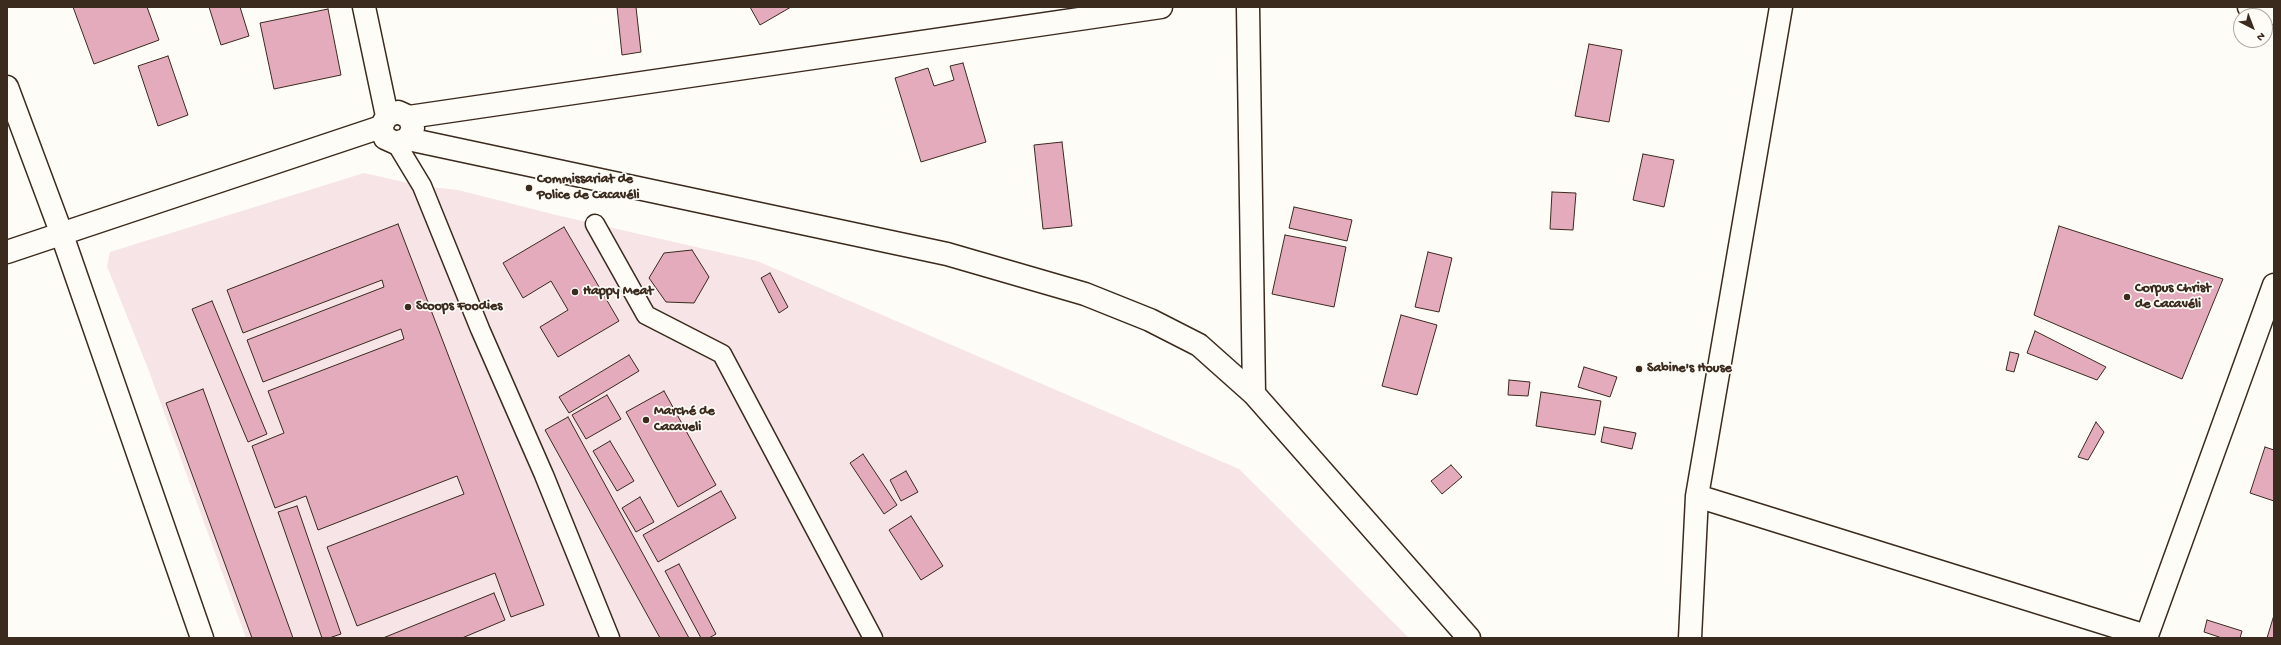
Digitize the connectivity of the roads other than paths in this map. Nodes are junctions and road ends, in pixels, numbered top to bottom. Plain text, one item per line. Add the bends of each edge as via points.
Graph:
1 (364, 7) edge
2 (1161, 7) edge
3 (1248, 7) edge
4 (1781, 7) edge
5 (2249, 7) edge
6 (2274, 14) edge
7 (7, 87) edge
8 (409, 117) junction
9 (384, 121) junction
10 (402, 141) junction
11 (595, 224) dead end
12 (61, 232) junction
13 (7, 252) edge
14 (2274, 284) edge
15 (1254, 394) junction
16 (1697, 496) junction
17 (2146, 637) edge
18 (202, 638) edge
19 (610, 638) edge
20 (873, 638) edge
21 (1469, 638) edge
22 (1690, 638) edge

1 - 9 street
2 - 8 street
3 - 15 street
4 - 16 street
5 - 6 street
7 - 12 street
8 - 9 street via 398,112
8 - 10 street via 413,128
9 - 10 street via 385,138
9 - 12 street
10 - 15 street via 947,254 1085,294 1150,320 1199,345
10 - 19 lane via 544,475
11 - 20 lane via 646,316 722,354
12 - 13 street
12 - 18 street
14 - 17 street
15 - 21 street
16 - 17 street
16 - 22 street

